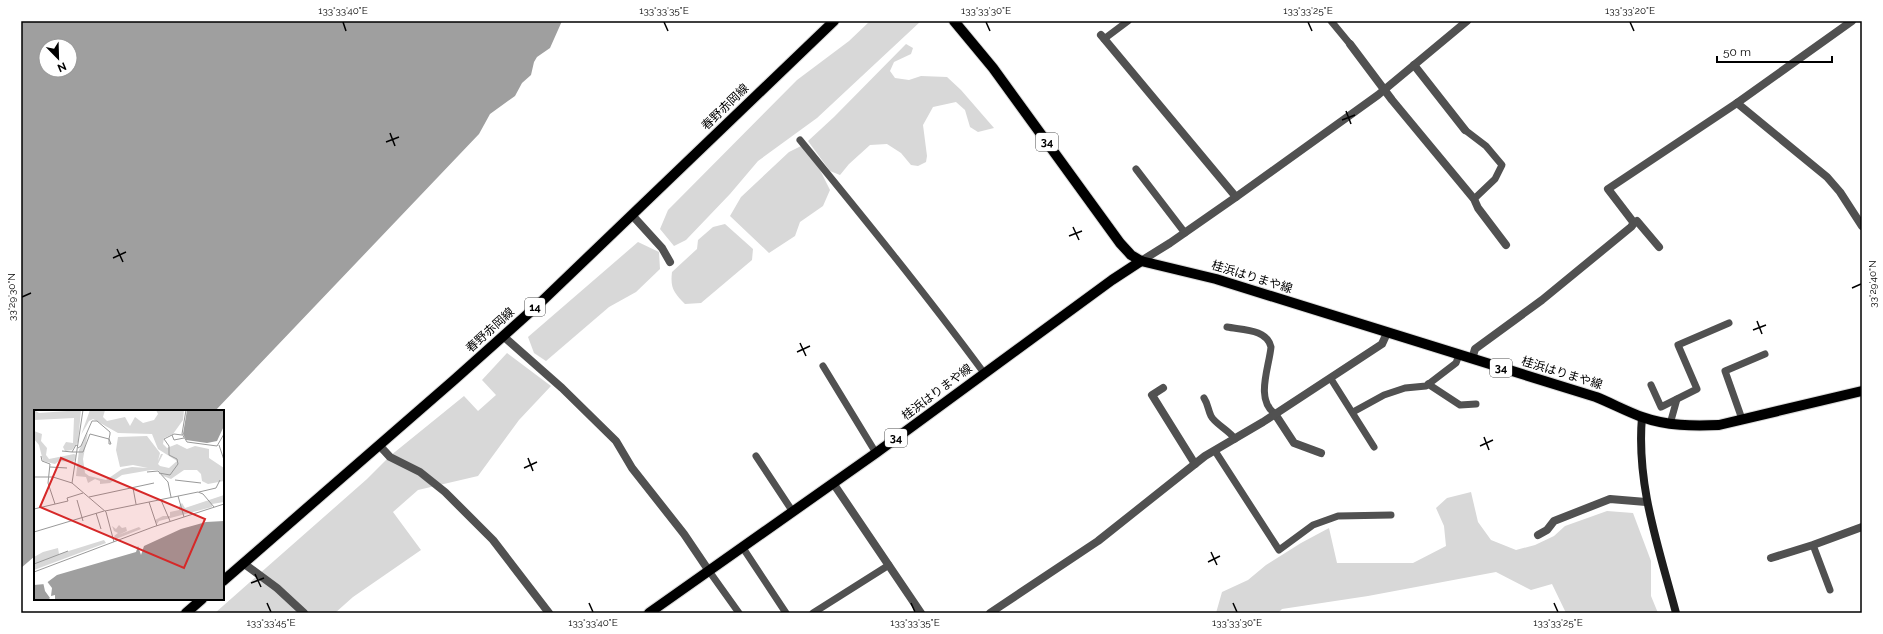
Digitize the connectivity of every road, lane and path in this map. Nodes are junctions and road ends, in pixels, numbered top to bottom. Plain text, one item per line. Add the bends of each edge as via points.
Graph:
1 (834, 21) edge
2 (954, 21) edge
3 (1128, 21) edge
4 (1331, 21) edge
5 (1467, 21) edge
6 (1852, 21) edge
7 (1103, 37) joint
8 (1350, 44) joint
9 (1414, 65) junction
10 (1385, 89) junction
11 (1737, 103) junction
12 (1465, 130) joint
13 (800, 140) dead end
14 (1136, 169) dead end
15 (1236, 197) junction
16 (1474, 199) junction
17 (632, 215) junction
18 (1634, 223) junction
19 (1862, 226) edge
20 (1185, 233) junction
21 (1506, 245) dead end
22 (1659, 247) dead end
23 (1141, 261) junction
24 (670, 262) dead end
25 (1729, 323) dead end
26 (1227, 327) dead end
27 (1387, 333) junction
28 (503, 336) junction
29 (1765, 354) dead end
30 (1459, 355) junction
31 (1472, 359) junction
32 (823, 366) dead end
33 (984, 373) junction
34 (1331, 379) junction
35 (1428, 384) junction
36 (1651, 385) dead end
37 (1163, 388) dead end
38 (1862, 391) edge
39 (1204, 398) dead end
40 (1677, 398) junction
41 (1476, 404) dead end
42 (1353, 412) junction
43 (1275, 414) junction
44 (1642, 417) junction
45 (1742, 419) junction
46 (1670, 424) junction
47 (1235, 439) junction
48 (379, 445) junction
49 (1374, 447) dead end
50 (1215, 451) junction
51 (876, 453) junction
52 (1321, 453) dead end
53 (756, 456) dead end
54 (1196, 464) junction
55 (833, 483) junction
56 (1646, 502) junction
57 (793, 512) junction
58 (1391, 515) dead end
59 (1862, 526) edge
60 (1538, 535) dead end
61 (1813, 545) junction
62 (743, 548) junction
63 (1771, 558) dead end
64 (243, 563) junction
65 (889, 566) junction
66 (709, 571) junction
67 (224, 580) edge
68 (1830, 590) dead end
69 (201, 600) edge
70 (660, 610) edge
71 (186, 613) edge
72 (304, 613) edge
73 (549, 613) edge
74 (649, 613) edge
75 (739, 613) edge
76 (786, 613) edge
77 (813, 613) edge
78 (921, 613) edge
79 (990, 613) edge
80 (1676, 613) edge

1 - 17 main road, 春野赤岡線 / 14
2 - 23 main road, 桂浜はりまや線 / 34 via 993,68 1120,243
3 - 7 lane
4 - 8 lane
5 - 9 street
6 - 11 street
7 - 15 street
8 - 10 street
9 - 10 street
9 - 12 street
10 - 15 street
10 - 16 street
11 - 18 street via 1608,189
11 - 19 street via 1827,177
12 - 16 lane via 1486,146 1502,165 1495,179
13 - 33 lane via 948,324
14 - 20 lane
15 - 20 street
16 - 21 street
17 - 24 street via 662,248
17 - 28 main road, 春野赤岡線 / 14
18 - 22 street via 1637,221
18 - 31 street via 1542,300 1475,348
20 - 23 street
23 - 27 main road, 桂浜はりまや線 / 34 via 1216,279
23 - 33 main road, 桂浜はりまや線 / 34
25 - 40 lane via 1678,344 1697,389
26 - 43 lane via 1262,334 1269,340 1271,347 1264,395 1265,403
27 - 30 main road, 桂浜はりまや線 / 34
27 - 34 street via 1382,344
28 - 48 main road, 春野赤岡線 / 14
28 - 66 street via 562,388 616,441 632,468 684,534
29 - 45 lane via 1725,371
30 - 31 main road, 桂浜はりまや線 / 34
30 - 35 lane via 1456,363
31 - 44 main road, 桂浜はりまや線 / 34 via 1596,397
32 - 51 lane
33 - 51 main road, 桂浜はりまや線 / 34
34 - 42 lane
34 - 43 street
35 - 41 lane via 1460,405
35 - 42 lane via 1384,395
36 - 40 lane via 1661,407
37 - 54 street via 1152,395
38 - 45 main road, 桂浜はりまや線 / 34
39 - 47 lane via 1211,416 1230,431
40 - 46 lane
42 - 49 lane
43 - 47 street
43 - 52 street via 1294,443
44 - 46 main road, 桂浜はりまや線 / 34
44 - 56 street via 1640,455
45 - 46 main road, 桂浜はりまや線 / 34 via 1719,425
47 - 50 street
48 - 64 main road, 春野赤岡線 / 14
48 - 73 street via 390,456 420,472 445,492 493,540
50 - 54 street
50 - 58 lane via 1280,550 1313,525 1338,516
51 - 55 main road, 桂浜はりまや線 / 34
53 - 57 lane
54 - 79 street via 1098,541
55 - 57 main road, 桂浜はりまや線 / 34
55 - 65 street
56 - 60 street via 1610,499 1554,521 1547,530
56 - 80 street
57 - 62 main road, 桂浜はりまや線 / 34
59 - 61 street
61 - 63 street
61 - 68 lane
62 - 66 main road, 桂浜はりまや線 / 34
62 - 76 lane
64 - 67 main road, 春野赤岡線 / 14
64 - 72 street via 277,588
65 - 77 lane
65 - 78 street
66 - 70 main road, 桂浜はりまや線 / 34
66 - 75 lane
69 - 71 main road
70 - 74 main road, 桂浜はりまや線 / 34

